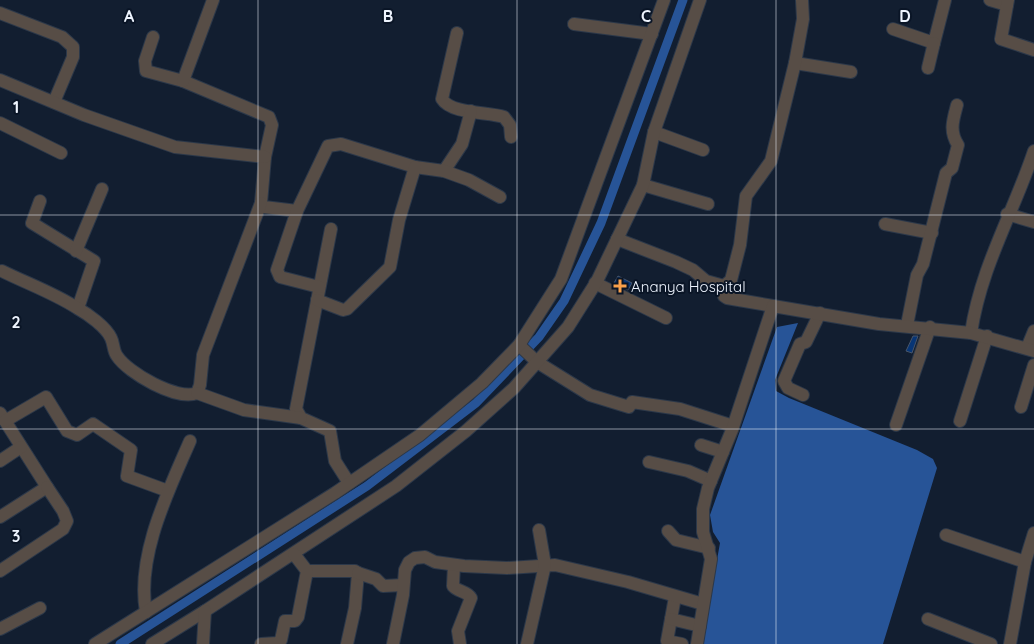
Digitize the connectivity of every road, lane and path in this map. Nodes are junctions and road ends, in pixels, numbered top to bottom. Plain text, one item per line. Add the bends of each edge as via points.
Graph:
1 (213, 0) edge
2 (664, 0) edge
3 (700, 0) edge
4 (802, 0) edge
5 (945, 0) edge
6 (990, 0) edge
7 (1008, 3) edge
8 (0, 13) edge
9 (574, 24) dead end
10 (893, 29) dead end
11 (457, 33) dead end
12 (652, 34) junction
13 (153, 37) dead end
14 (934, 43) junction
15 (1034, 50) edge
16 (795, 63) junction
17 (928, 68) dead end
18 (851, 72) dead end
19 (0, 80) edge
20 (183, 81) junction
21 (54, 102) junction
22 (957, 105) dead end
23 (471, 111) junction
24 (0, 124) edge
25 (654, 132) junction
26 (511, 137) dead end
27 (703, 150) dead end
28 (1034, 150) edge
29 (61, 153) dead end
30 (265, 157) junction
31 (415, 167) junction
32 (444, 171) junction
33 (643, 185) junction
34 (102, 189) dead end
35 (500, 197) dead end
36 (40, 201) dead end
37 (261, 203) junction
38 (708, 204) dead end
39 (297, 211) junction
40 (1008, 214) junction
41 (1034, 222) edge
42 (885, 224) dead end
43 (331, 229) dead end
44 (932, 233) junction
45 (617, 239) junction
46 (76, 251) junction
47 (2, 271) dead end
48 (595, 283) junction
49 (724, 286) junction
50 (320, 287) junction
51 (317, 300) junction
52 (774, 306) junction
53 (78, 308) junction
54 (820, 313) junction
55 (666, 318) dead end
56 (907, 325) junction
57 (930, 327) junction
58 (1034, 331) edge
59 (970, 333) junction
60 (987, 336) junction
61 (520, 346) junction
62 (1030, 349) edge
63 (535, 360) junction
64 (1034, 365) edge
65 (196, 393) junction
66 (803, 395) dead end
67 (1021, 407) dead end
68 (2, 417) edge
69 (301, 418) junction
70 (960, 421) dead end
71 (896, 425) dead end
72 (733, 426) junction
73 (190, 441) dead end
74 (701, 445) dead end
75 (20, 447) junction
76 (723, 452) junction
77 (0, 461) edge
78 (649, 462) dead end
79 (711, 481) junction
80 (349, 483) junction
81 (47, 487) junction
82 (168, 491) junction
83 (0, 517) edge
84 (539, 530) dead end
85 (668, 532) dead end
86 (1034, 533) edge
87 (946, 535) dead end
88 (709, 548) junction
89 (294, 554) junction
90 (1030, 554) edge
91 (454, 565) junction
92 (545, 565) junction
93 (0, 571) edge
94 (307, 571) junction
95 (358, 573) junction
96 (403, 585) junction
97 (675, 597) junction
98 (703, 604) junction
99 (40, 608) dead end
100 (206, 611) junction
101 (146, 612) junction
102 (928, 619) dead end
103 (671, 620) junction
104 (700, 626) junction
105 (0, 629) edge
106 (95, 644) edge
107 (152, 644) edge
108 (204, 644) edge
109 (261, 644) edge
110 (347, 644) edge
111 (393, 644) edge
112 (460, 644) edge
113 (527, 644) edge
114 (682, 644) edge
115 (698, 644) edge
116 (992, 644) edge
117 (1010, 644) edge

1 - 20 street
2 - 12 street
3 - 25 street
4 - 16 street via 803,19
5 - 14 street
6 - 7 street
7 - 15 street via 1001,39
8 - 21 street via 62,37 73,47 73,58
9 - 12 street
10 - 14 street
11 - 23 street via 442,99 448,105
12 - 61 street via 561,280
13 - 20 street via 144,68
14 - 17 street
16 - 18 street
16 - 49 street via 771,161 746,196 740,245 731,280
19 - 21 street
20 - 30 street via 269,117 272,125
21 - 30 street via 176,147
22 - 44 street via 951,125 952,136 958,145 952,168 946,172
23 - 26 street via 504,117 508,120
23 - 32 street via 465,138
24 - 29 street
25 - 27 street
25 - 33 street
28 - 40 street
30 - 37 street
31 - 32 street
31 - 39 street via 332,144 324,152
31 - 51 street via 399,220 390,267 347,309
32 - 35 street
33 - 38 street
33 - 45 street
34 - 46 street
36 - 46 street via 32,223
37 - 39 street via 264,207
37 - 65 street via 203,355
39 - 50 street via 278,274
40 - 41 street
40 - 59 street via 976,300
42 - 44 street
43 - 50 street
44 - 56 street via 924,264 917,275
45 - 48 street
45 - 49 street via 693,270 706,281
46 - 53 street via 94,261
47 - 53 street
48 - 55 street
48 - 63 street via 568,327
49 - 52 street via 727,298
50 - 51 street
51 - 69 street via 297,396 296,409
52 - 54 street
52 - 72 street
53 - 65 street via 110,336 116,356 123,364 156,386 188,395
54 - 56 street via 879,324
54 - 66 street via 806,342 800,344 784,381 788,388
56 - 57 street
57 - 59 street
57 - 71 street
58 - 62 street
59 - 60 street
60 - 62 street
60 - 70 street
61 - 63 street
61 - 80 street via 420,435
63 - 72 street via 590,395 629,407 632,402 680,409
63 - 89 street via 514,388 432,458
64 - 67 street
65 - 69 street via 244,410
68 - 75 street
68 - 82 street via 46,398 67,431 77,435 93,424 131,450 127,476
69 - 80 street via 330,431 335,461
72 - 76 street
73 - 82 street
74 - 76 street
75 - 77 street
75 - 81 street
76 - 79 street
78 - 79 street
79 - 88 street via 703,508 703,532
80 - 101 street
81 - 83 street
81 - 93 street via 67,521 63,529
82 - 101 street via 146,567 143,595
84 - 92 street
85 - 88 street via 676,540
86 - 90 street
87 - 90 street
88 - 98 street via 711,559
89 - 94 street
89 - 100 street
90 - 117 street
91 - 92 street via 507,568
91 - 96 street via 425,557 416,558 404,570
91 - 112 street via 453,586 472,598 458,631
92 - 97 street via 622,581
92 - 113 street
94 - 95 street
94 - 109 street via 298,617 295,621 285,621 281,640 277,643
95 - 96 street via 376,579 383,586
95 - 110 street
96 - 111 street
97 - 98 street
97 - 103 street
98 - 104 street
99 - 105 street
100 - 107 street
100 - 108 street
101 - 106 street
102 - 116 street
103 - 104 street
103 - 114 street via 667,641
104 - 115 street

